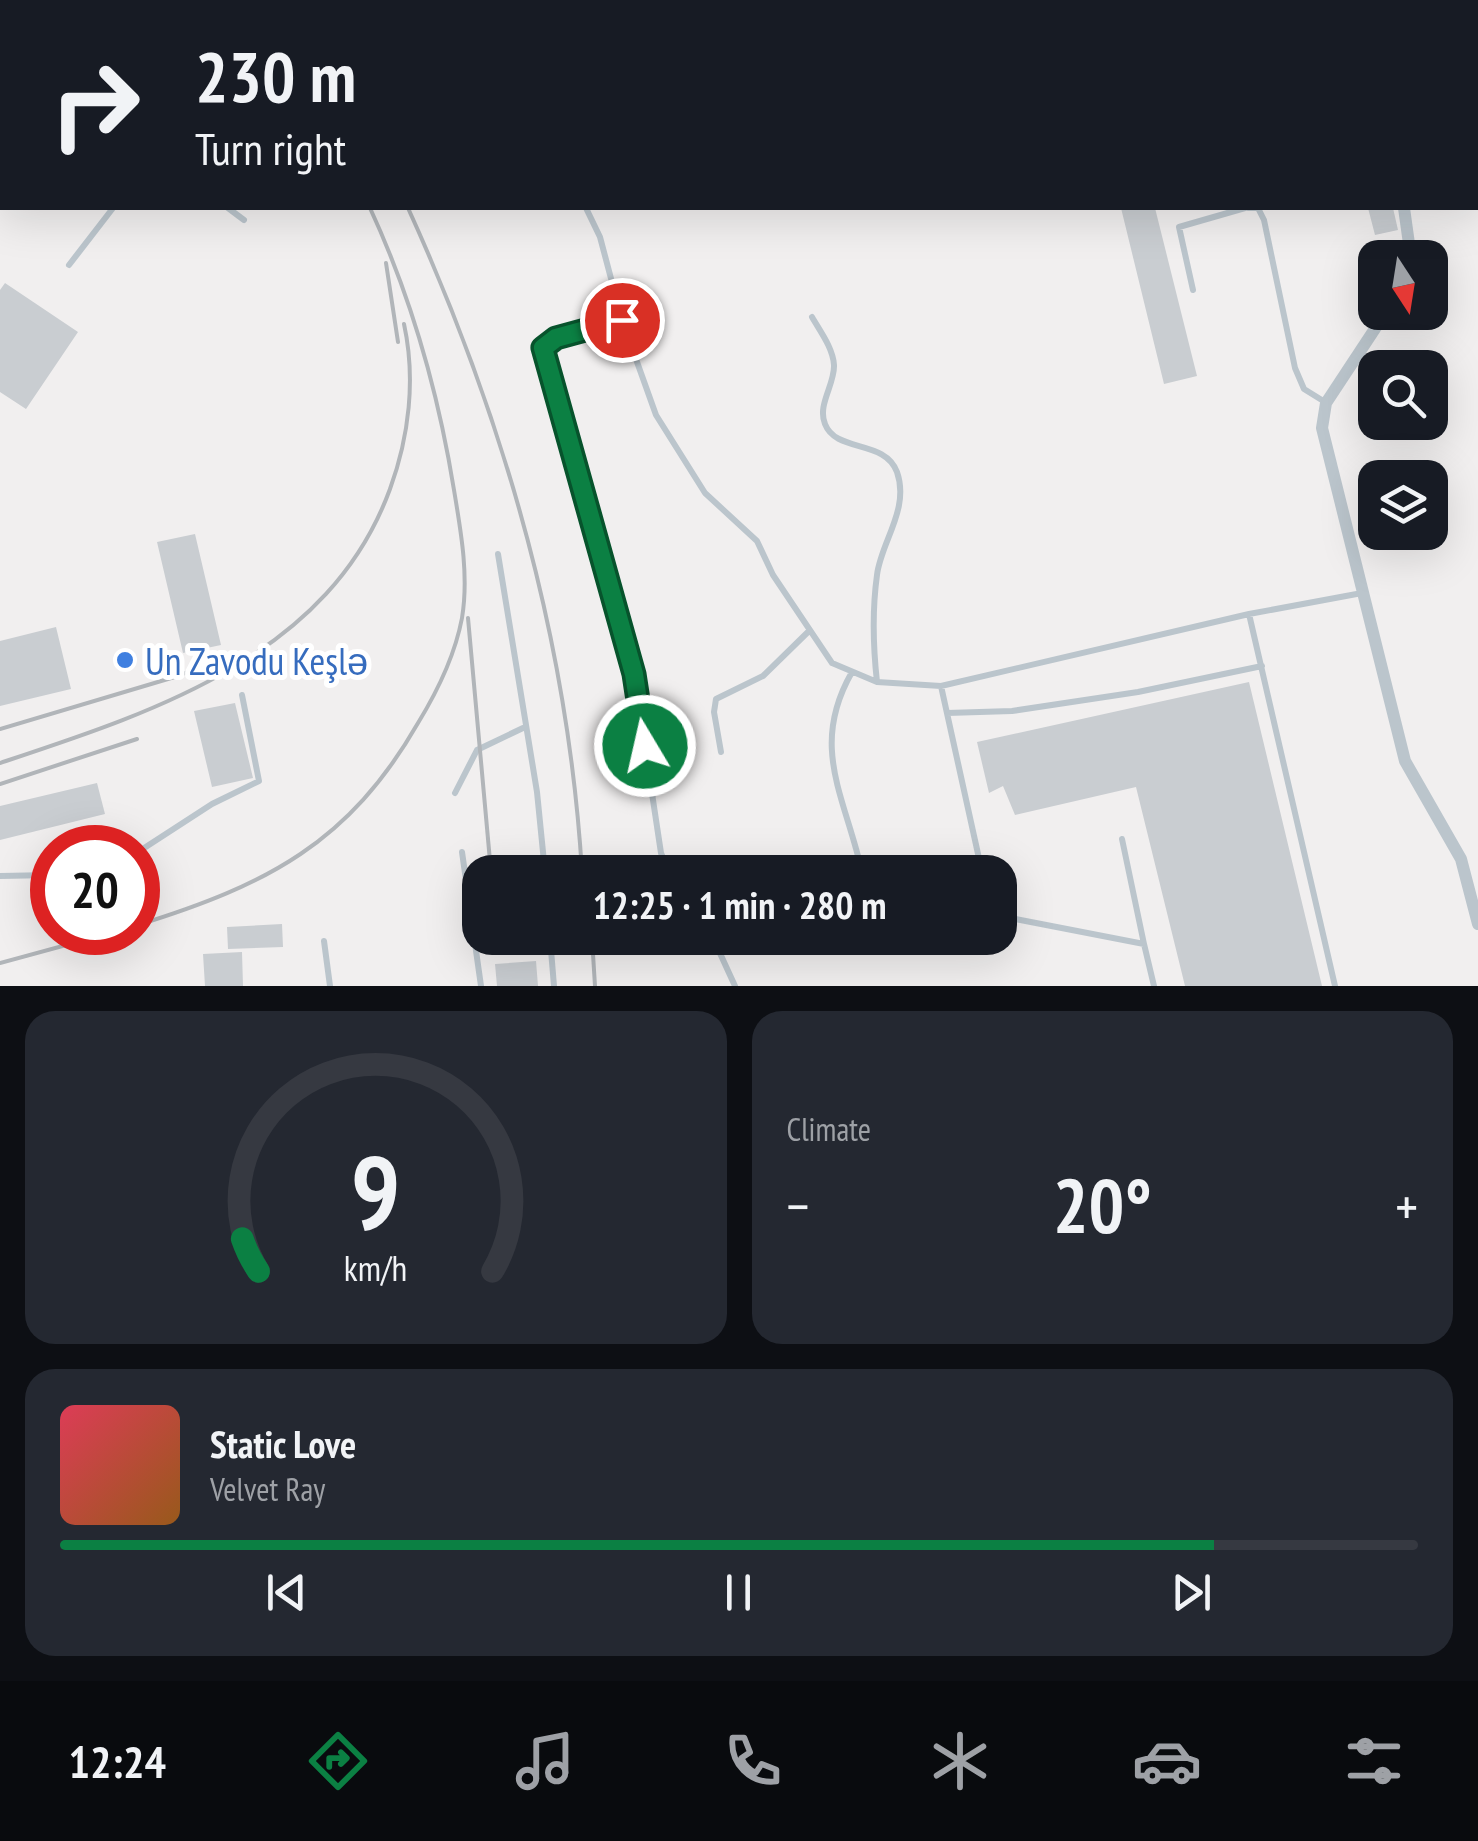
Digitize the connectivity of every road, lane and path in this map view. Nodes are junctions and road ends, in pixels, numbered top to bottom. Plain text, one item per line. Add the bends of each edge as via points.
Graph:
1 (111, 210) edge
2 (231, 210) edge
3 (587, 210) edge
4 (1240, 210) edge
5 (1259, 210) edge
6 (1404, 210) edge
7 (244, 220) dead end
8 (1408, 240) edge
9 (69, 266) dead end
10 (1193, 290) dead end
11 (812, 317) dead end
12 (622, 320) junction
13 (1374, 330) edge
14 (1326, 403) junction
15 (498, 554) dead end
16 (1362, 592) junction
17 (1250, 614) junction
18 (809, 631) junction
19 (1262, 666) junction
20 (852, 672) junction
21 (876, 682) junction
22 (941, 686) junction
23 (242, 695) dead end
24 (947, 712) junction
25 (524, 728) junction
26 (721, 752) dead end
27 (455, 793) dead end
28 (160, 837) edge
29 (1122, 839) dead end
30 (462, 852) dead end
31 (543, 855) edge
32 (663, 855) edge
33 (858, 855) edge
34 (978, 855) edge
35 (30, 875) edge
36 (0, 876) edge
37 (1017, 919) edge
38 (1478, 924) edge
39 (324, 941) dead end
40 (1144, 944) junction
41 (551, 955) edge
42 (721, 955) edge
43 (330, 986) edge
44 (481, 986) edge
45 (554, 986) edge
46 (735, 986) edge
47 (1154, 986) edge
48 (1335, 986) edge

1 - 9 lane
2 - 7 lane
3 - 12 lane
4 - 10 lane via 1180,227
5 - 14 lane via 1299,380
6 - 8 street
11 - 21 lane via 834,361 826,428 890,459 898,475 899,501 877,571
12 - 18 lane via 643,387 673,443 705,493 757,542
12 - 32 lane via 556,338 543,348 634,674
13 - 14 street
14 - 16 street via 1325,449
15 - 25 lane
16 - 17 lane
16 - 38 street via 1406,761 1461,859
17 - 19 lane
17 - 22 lane
18 - 20 lane via 832,664
18 - 26 lane via 763,676 716,699
19 - 24 lane via 1030,708
19 - 48 lane
20 - 21 lane
20 - 33 lane via 834,702 828,737
21 - 22 lane
22 - 24 lane
23 - 28 lane via 260,781
24 - 34 lane
25 - 27 lane via 477,750
25 - 31 lane
29 - 40 lane
30 - 44 lane
35 - 36 lane
37 - 40 lane
39 - 43 lane
40 - 47 lane
41 - 45 lane
42 - 46 lane

